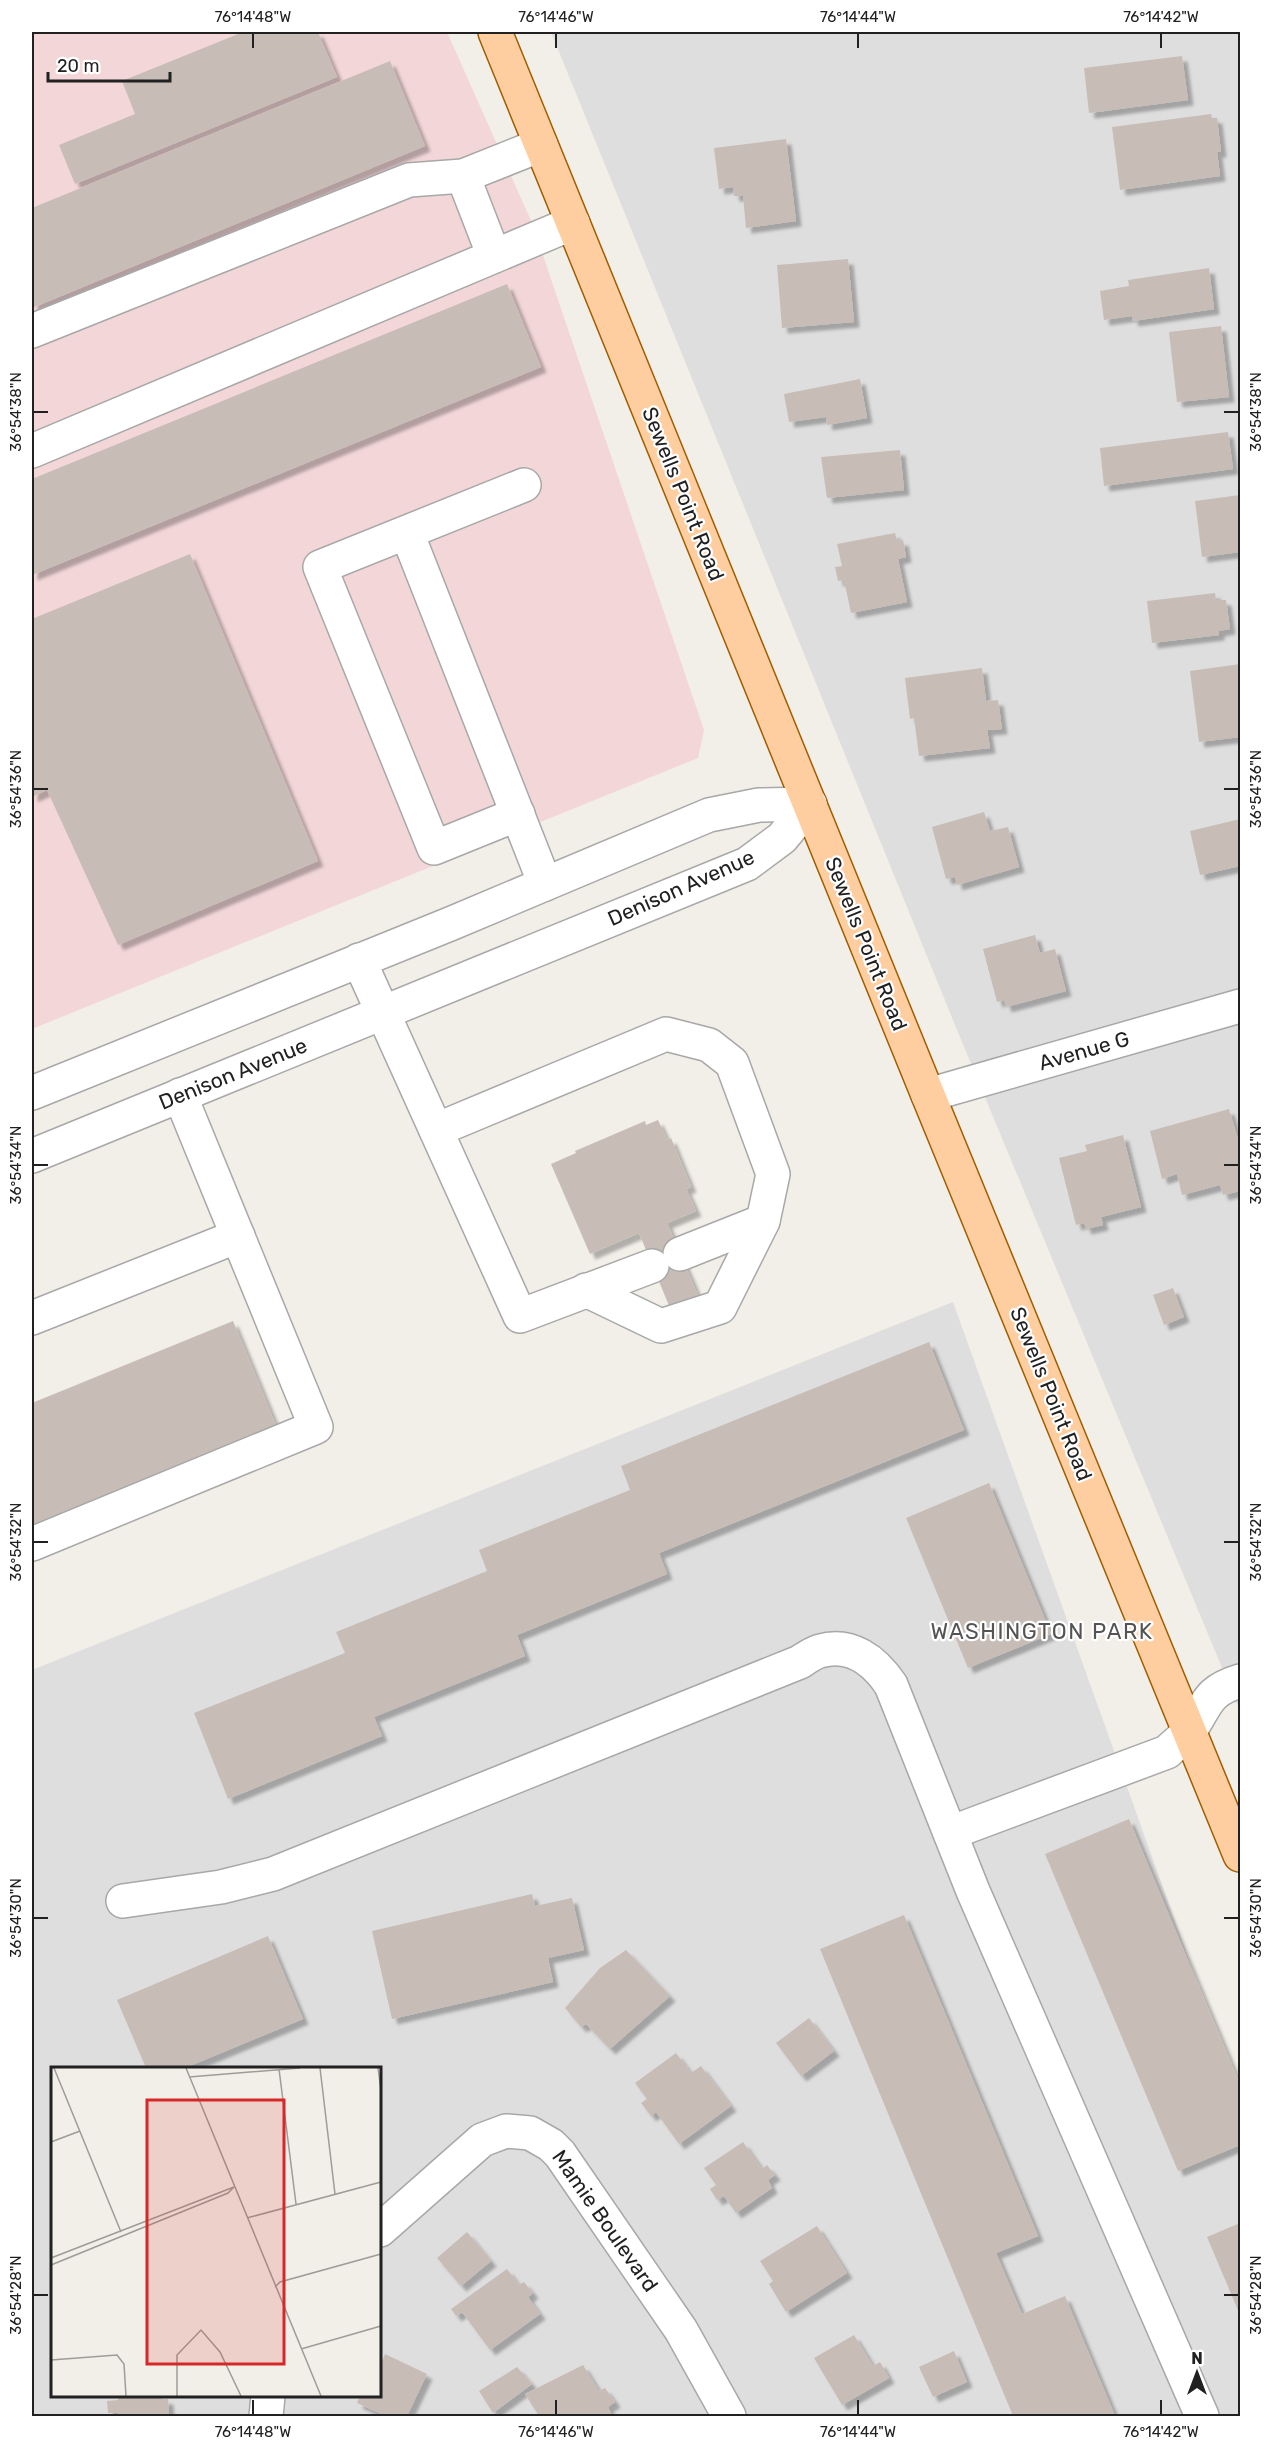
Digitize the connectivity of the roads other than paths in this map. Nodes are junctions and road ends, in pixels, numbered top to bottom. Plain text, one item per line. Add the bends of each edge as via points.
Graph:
1 (495, 32) edge
2 (541, 145) junction
3 (463, 176) junction
4 (573, 223) junction
5 (494, 256) junction
6 (32, 331) edge
7 (32, 451) edge
8 (524, 485) dead end
9 (407, 532) junction
10 (810, 804) junction
11 (518, 814) junction
12 (546, 884) junction
13 (359, 960) junction
14 (1240, 1006) edge
15 (382, 1013) junction
16 (32, 1093) edge
17 (180, 1095) junction
18 (928, 1095) junction
19 (436, 1130) junction
20 (32, 1156) edge
21 (763, 1221) junction
22 (238, 1236) junction
23 (586, 1290) junction
24 (32, 1318) edge
25 (32, 1544) edge
26 (1240, 1681) edge
27 (1190, 1730) junction
28 (950, 1833) junction
29 (1240, 1855) edge
30 (123, 1901) dead end
31 (381, 2229) edge
32 (268, 2397) edge
33 (266, 2416) edge
34 (729, 2416) edge
35 (1202, 2416) edge

1 - 2 main road, Sewells Point Road
2 - 3 street
2 - 4 main road, Sewells Point Road
3 - 5 street
3 - 6 street via 410,180
4 - 5 street
4 - 10 main road, Sewells Point Road
5 - 7 street
8 - 9 street
9 - 11 street
9 - 11 street via 320,567 434,848
10 - 12 street via 759,805 709,815
10 - 15 street, Denison Avenue via 782,838 747,864
10 - 18 main road, Sewells Point Road
11 - 12 street
12 - 13 street
13 - 15 street
13 - 16 street
14 - 18 street, Avenue G
15 - 17 street, Denison Avenue
15 - 19 street
17 - 20 street, Denison Avenue
17 - 22 street
18 - 27 main road, Sewells Point Road
19 - 21 street via 666,1034 709,1045 732,1063 773,1174
19 - 23 street via 520,1316
21 - 23 street
21 - 23 street via 720,1306 662,1326
22 - 24 street
22 - 25 street via 316,1426
26 - 27 street via 1208,1699
27 - 28 street via 1167,1752
27 - 29 main road, Sewells Point Road
28 - 30 street via 891,1685 880,1668 862,1654 839,1649 820,1651 273,1874 220,1887
28 - 35 street
31 - 34 street, Mamie Boulevard via 482,2140 506,2131 530,2133 560,2154 681,2330
32 - 33 street

